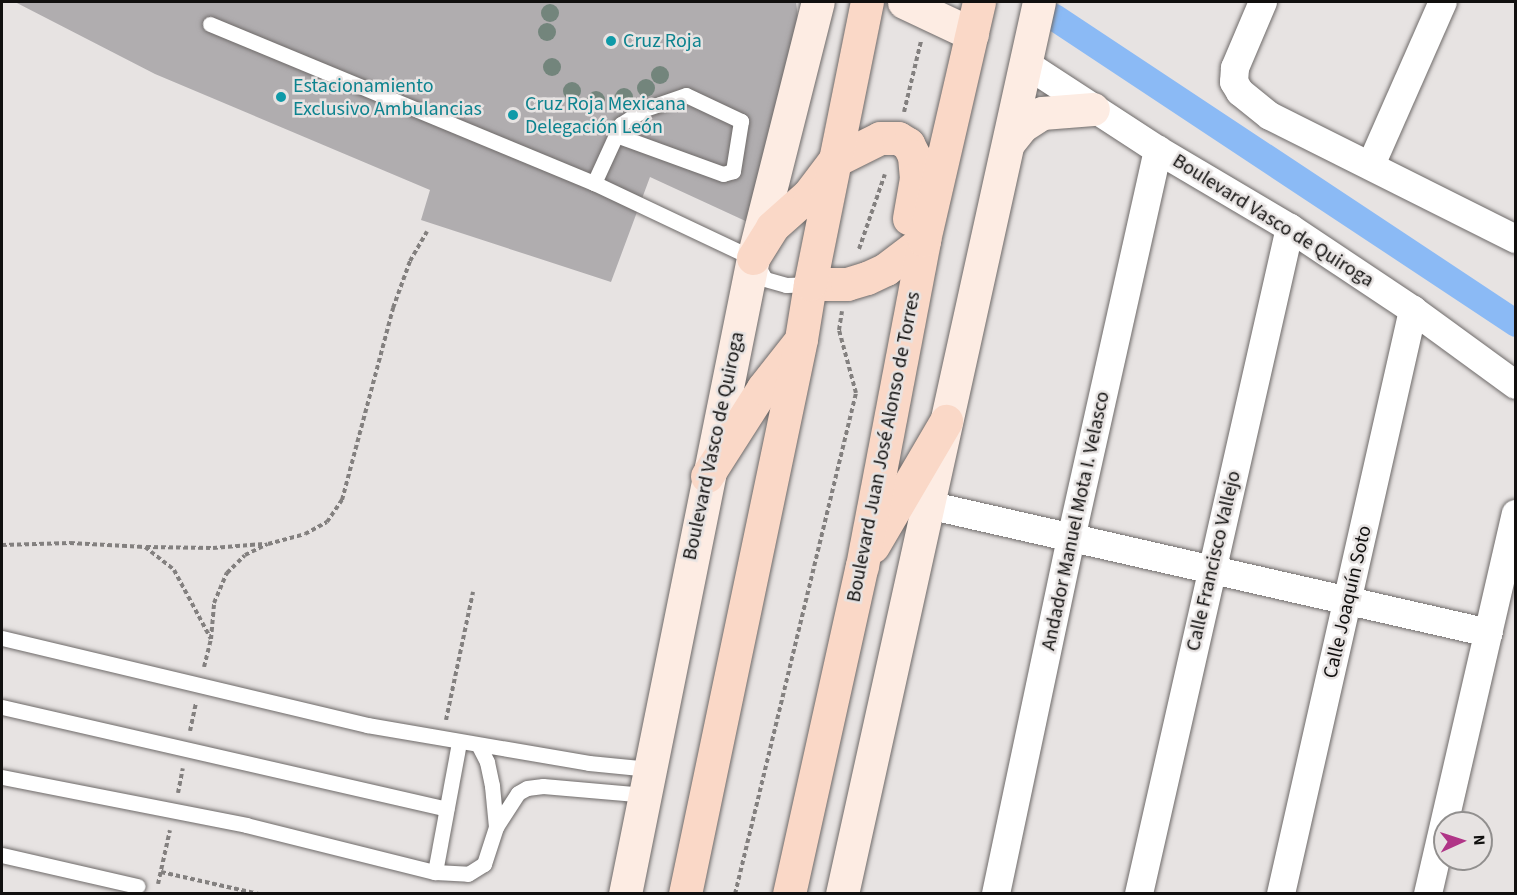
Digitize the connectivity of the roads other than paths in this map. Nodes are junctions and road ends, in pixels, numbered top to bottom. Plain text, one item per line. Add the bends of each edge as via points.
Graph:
1 (803, 2) edge
2 (818, 2) edge
3 (867, 2) edge
4 (980, 2) edge
5 (1039, 2) edge
6 (1263, 2) edge
7 (1443, 2) edge
8 (916, 8) edge
9 (210, 24) dead end
10 (972, 34) junction
11 (810, 38) junction
12 (1026, 64) junction
13 (1093, 109) junction
14 (616, 135) junction
15 (1009, 142) junction
16 (1158, 150) junction
17 (834, 161) junction
18 (1371, 165) junction
19 (594, 183) junction
20 (1290, 228) junction
21 (1515, 239) edge
22 (914, 248) junction
23 (753, 258) junction
24 (810, 284) junction
25 (1413, 310) junction
26 (801, 339) junction
27 (1515, 385) edge
28 (946, 421) junction
29 (707, 476) junction
30 (928, 505) junction
31 (1515, 514) edge
32 (1071, 538) junction
33 (862, 566) junction
34 (1212, 572) junction
35 (1349, 600) junction
36 (1489, 633) junction
37 (2, 638) edge
38 (2, 707) edge
39 (459, 742) junction
40 (479, 746) junction
41 (2, 777) edge
42 (647, 782) junction
43 (447, 809) junction
44 (496, 827) junction
45 (2, 855) edge
46 (435, 872) junction
47 (137, 886) dead end
48 (625, 894) edge
49 (685, 894) edge
50 (789, 894) edge
51 (842, 894) edge
52 (996, 894) edge
53 (1139, 894) edge
54 (1281, 894) edge
55 (1428, 894) edge

1 - 11 street
2 - 11 street, Boulevard Vasco de Quiroga
3 - 17 main road
4 - 10 main road
5 - 12 street
6 - 18 street via 1235,68 1234,82 1239,92 1270,116
7 - 18 street
8 - 10 street
9 - 19 lane
10 - 22 main road
11 - 23 street, Boulevard Vasco de Quiroga
12 - 13 street, Boulevard Vasco de Quiroga
12 - 15 street
13 - 15 street via 1042,113 1022,126
13 - 16 street, Boulevard Vasco de Quiroga
14 - 14 lane via 621,124 645,109 686,95 741,121 733,171 723,174
14 - 19 lane
15 - 28 street
16 - 20 street, Boulevard Vasco de Quiroga
16 - 32 street, Andador Manuel Mota I. Velasco
17 - 22 main road via 880,138 898,138 908,144 914,156 916,178
17 - 23 main road via 809,194 772,227
17 - 24 main road
18 - 21 street
19 - 23 lane
20 - 25 street, Boulevard Vasco de Quiroga
20 - 34 street, Calle Francisco Vallejo
22 - 24 main road via 867,278 847,284
22 - 33 main road, Boulevard Juan José Alonso de Torres via 890,336 890,416
23 - 24 lane via 765,279 786,285
23 - 29 street, Boulevard Vasco de Quiroga
24 - 26 main road
25 - 27 street, Boulevard Vasco de Quiroga
25 - 35 street, Calle Joaquín Soto
26 - 29 main road via 763,387
26 - 49 main road
28 - 30 street
28 - 33 main road
29 - 42 street, Boulevard Vasco de Quiroga
30 - 32 street
30 - 51 street
31 - 36 street
32 - 34 street
32 - 52 street, Andador Manuel Mota I. Velasco
33 - 50 main road, Boulevard Juan José Alonso de Torres
34 - 35 street
34 - 53 street, Calle Francisco Vallejo
35 - 36 street
35 - 54 street, Calle Joaquín Soto
36 - 55 street
37 - 39 lane via 367,725
38 - 43 lane
39 - 40 lane
39 - 43 lane
40 - 42 lane via 589,763
40 - 44 lane via 487,762
41 - 46 lane via 246,825
42 - 44 lane via 533,786 518,793
42 - 48 street, Boulevard Vasco de Quiroga
43 - 46 lane
44 - 46 lane via 480,869 468,874
45 - 47 lane

